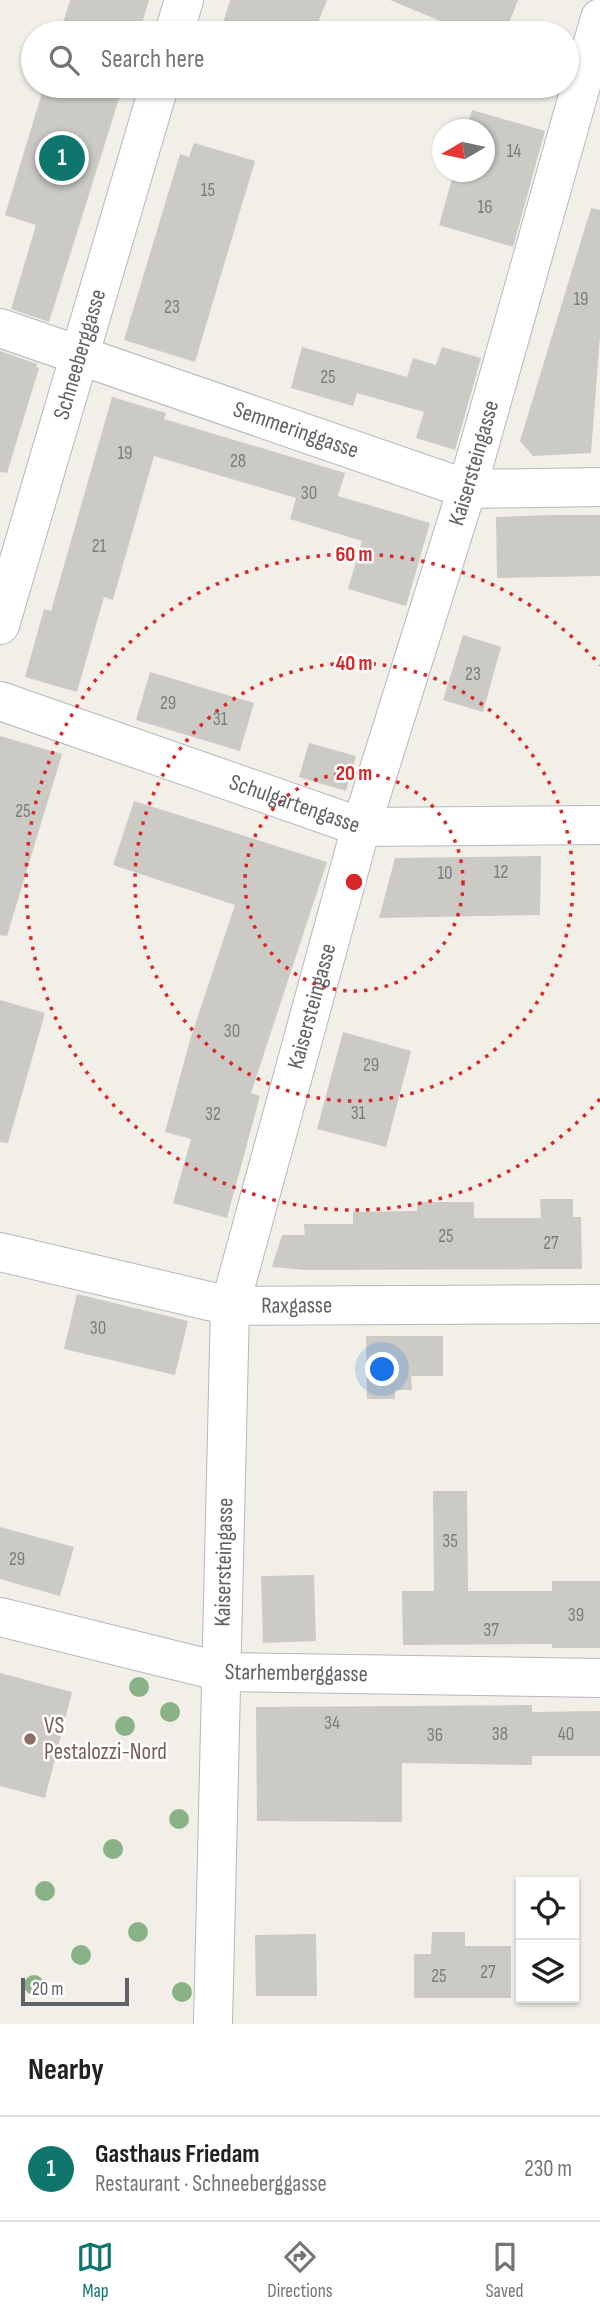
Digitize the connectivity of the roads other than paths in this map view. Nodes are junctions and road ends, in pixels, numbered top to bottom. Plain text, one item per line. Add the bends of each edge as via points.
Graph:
1 (184, 0) edge
2 (600, 18) edge
3 (178, 21) edge
4 (579, 92) edge
5 (155, 98) edge
6 (577, 98) edge
7 (0, 328) edge
8 (80, 354) junction
9 (600, 487) edge
10 (467, 489) junction
11 (0, 625) edge
12 (0, 701) edge
13 (600, 825) edge
14 (361, 827) junction
15 (0, 1252) edge
16 (600, 1304) edge
17 (230, 1306) junction
18 (0, 1617) edge
19 (222, 1672) junction
20 (600, 1678) edge
21 (213, 2024) edge

1 - 3 street
2 - 4 street, Kaisersteingasse
5 - 8 street, Schneeberggasse
6 - 10 street, Kaisersteingasse
7 - 8 street, Semmeringgasse
8 - 10 street, Semmeringgasse
8 - 11 street, Schneeberggasse
9 - 10 street, Semmeringgasse
10 - 14 street, Kaisersteingasse
12 - 14 street, Schulgartengasse
13 - 14 street, Schulgartengasse
14 - 17 street, Kaisersteingasse
15 - 17 street, Raxgasse
16 - 17 street, Raxgasse
17 - 19 street, Kaisersteingasse
18 - 19 street, Starhemberggasse
19 - 20 street, Starhemberggasse
19 - 21 street, Kaisersteingasse

